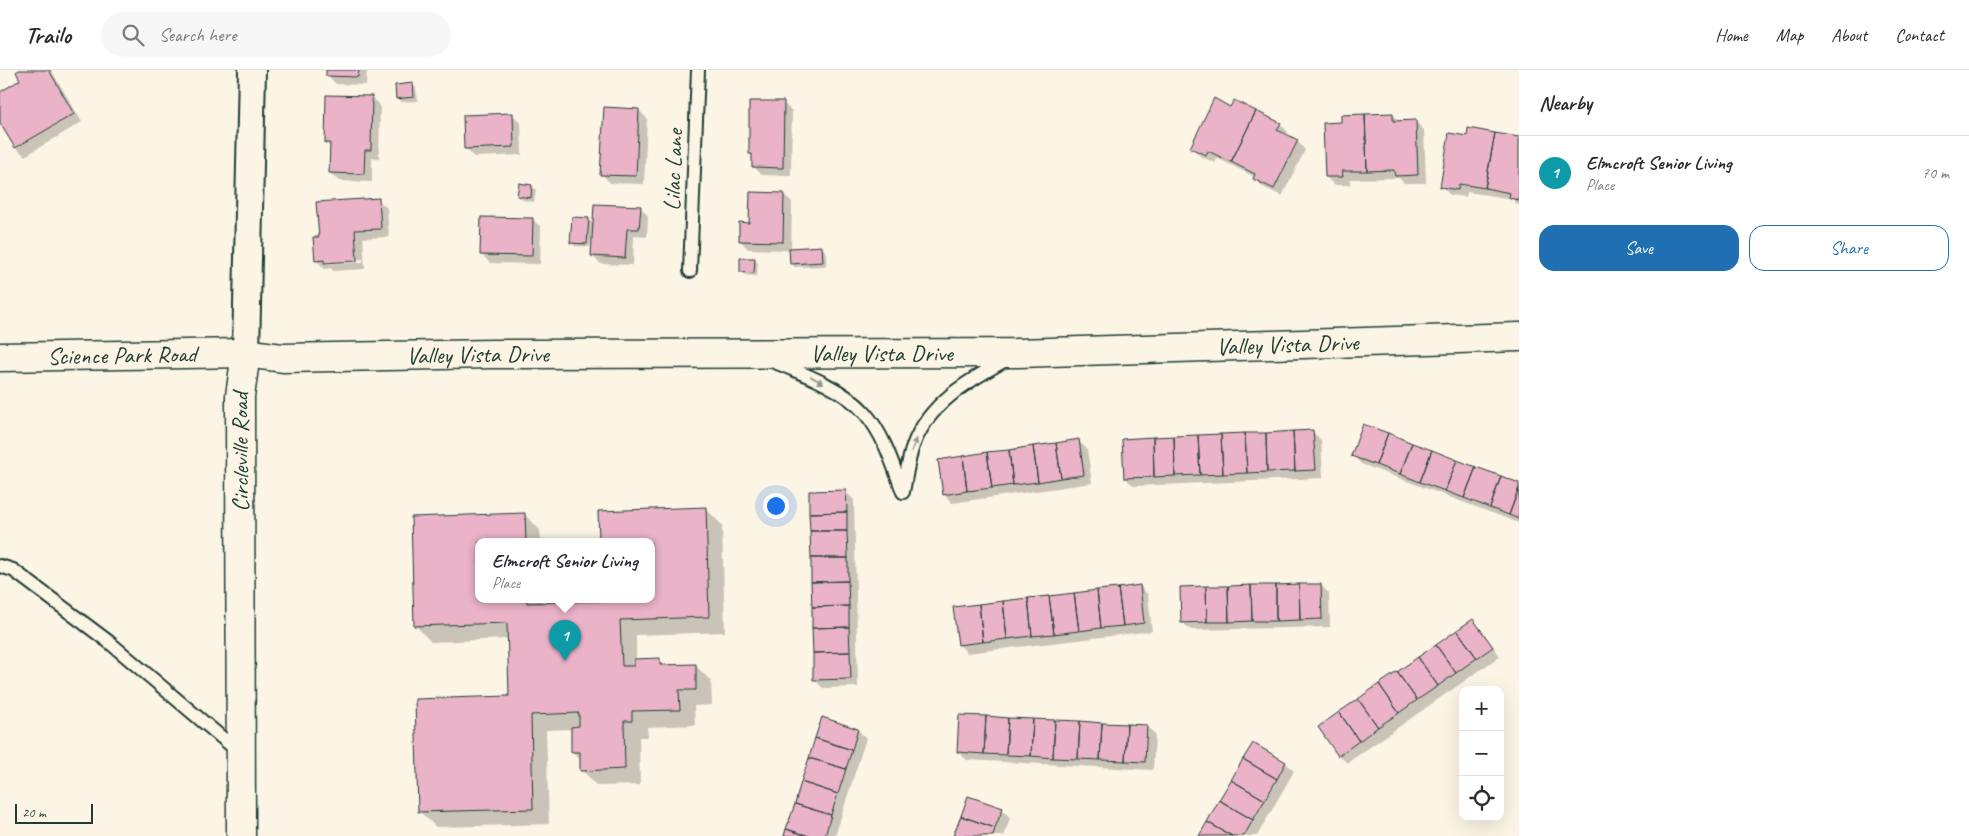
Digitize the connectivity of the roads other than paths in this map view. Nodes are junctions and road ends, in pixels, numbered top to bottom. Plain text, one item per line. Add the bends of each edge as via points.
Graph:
1 (252, 70) edge
2 (698, 70) edge
3 (690, 271) dead end
4 (1519, 337) edge
5 (246, 353) junction
6 (1018, 353) junction
7 (756, 355) junction
8 (0, 358) edge
9 (0, 566) edge
10 (242, 754) junction
11 (241, 836) edge

1 - 5 street, Circleville Road
2 - 3 lane, Lilac Lane
4 - 6 main road, Valley Vista Drive
5 - 7 main road, Valley Vista Drive via 283,358 492,354
5 - 8 main road, Science Park Road
5 - 10 main road, Circleville Road via 240,396
6 - 7 main road, Valley Vista Drive
7 -> 6 lane via 806,374 858,406 878,432 892,460 902,492 913,446 935,410 964,384
9 - 10 lane via 13,570 109,642
10 - 11 main road, Circleville Road

